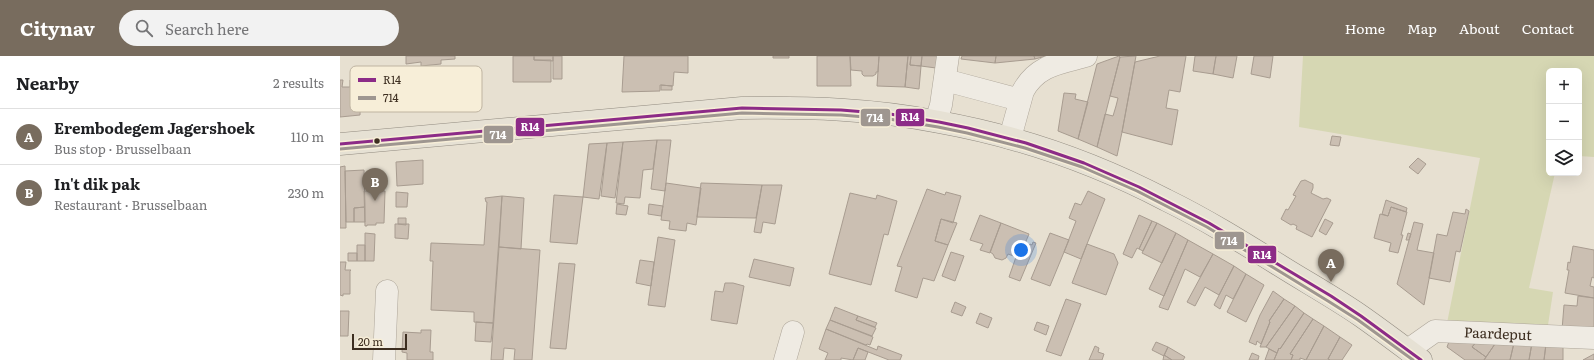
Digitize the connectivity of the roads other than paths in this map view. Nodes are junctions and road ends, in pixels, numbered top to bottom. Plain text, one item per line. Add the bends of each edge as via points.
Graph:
1 (948, 56) edge
2 (1086, 56) edge
3 (945, 80) junction
4 (1020, 100) junction
5 (936, 121) junction
6 (1010, 138) junction
7 (340, 144) edge
8 (387, 291) dead end
9 (794, 332) dead end
10 (1594, 338) edge
11 (1414, 355) edge
12 (384, 360) edge
13 (785, 360) edge

1 - 3 street
2 - 4 street via 1042,70 1027,84
3 - 4 street
3 - 5 street
4 - 6 street
5 - 6 main road
5 - 7 main road via 846,110 742,108
6 - 11 main road via 1108,172 1192,213 1360,315
8 - 12 street
9 - 13 street
10 - 11 street, Paardeput via 1435,331

